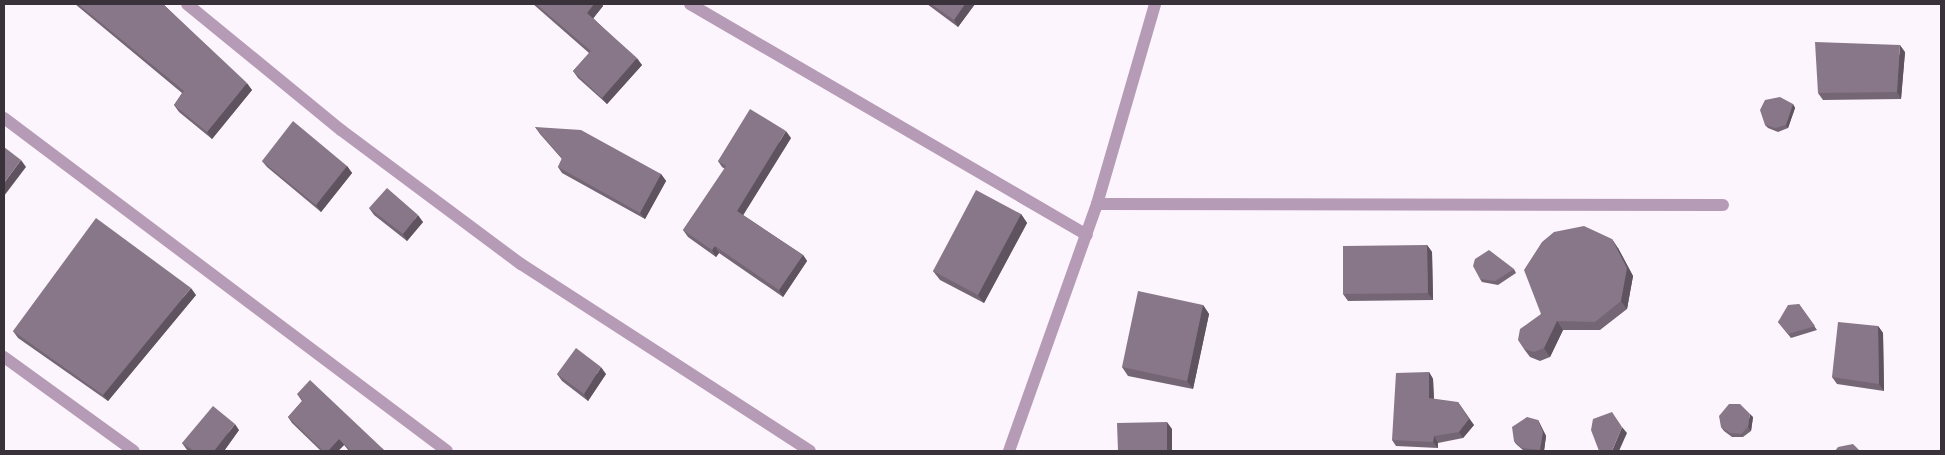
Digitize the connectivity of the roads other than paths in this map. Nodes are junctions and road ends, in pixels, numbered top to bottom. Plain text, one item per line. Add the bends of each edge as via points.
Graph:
1 (187, 4) edge
2 (690, 4) edge
3 (1154, 4) edge
4 (4, 118) edge
5 (1097, 204) junction
6 (1723, 205) dead end
7 (1087, 235) junction
8 (4, 357) edge
9 (134, 451) edge
10 (447, 451) edge
11 (810, 451) edge
12 (1009, 451) edge

1 - 11 street via 341,130 521,264
2 - 7 street
3 - 5 street
4 - 10 street
5 - 6 street
5 - 7 street
7 - 12 street
8 - 9 street

